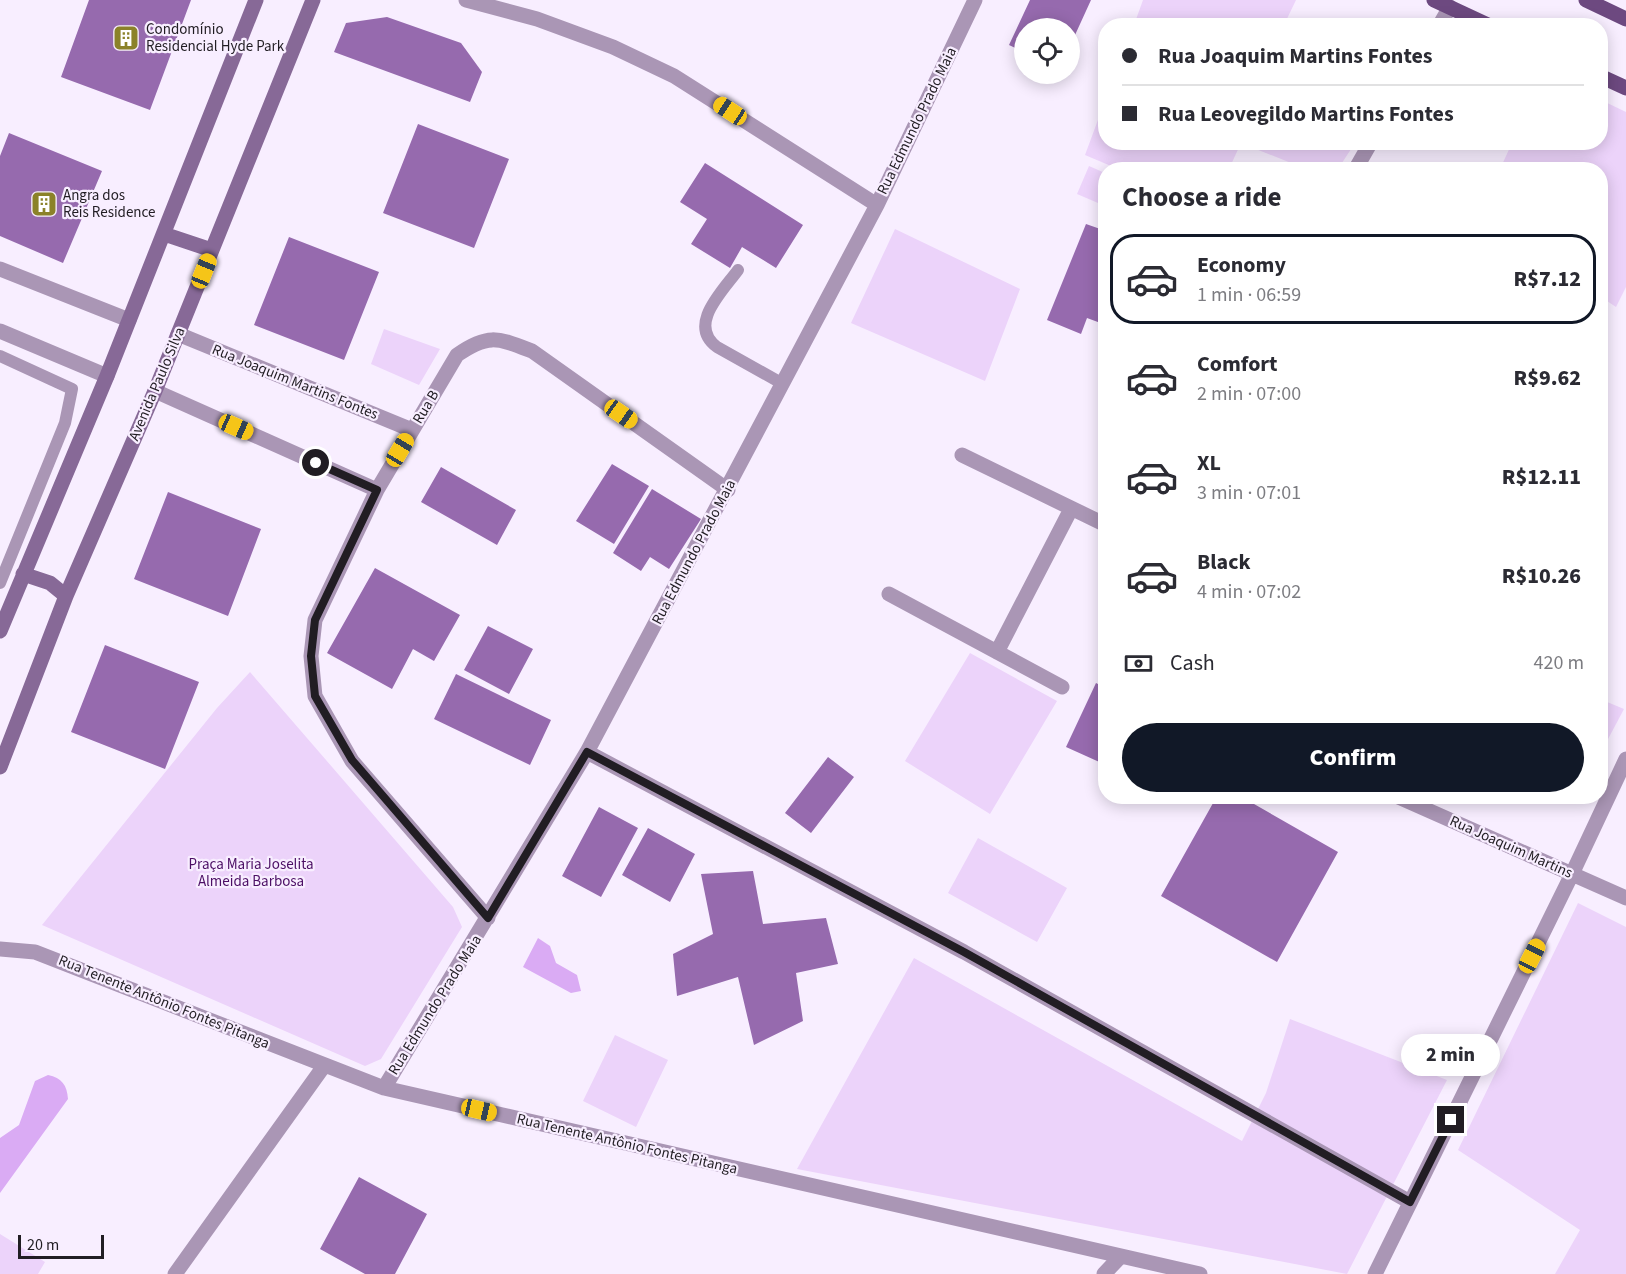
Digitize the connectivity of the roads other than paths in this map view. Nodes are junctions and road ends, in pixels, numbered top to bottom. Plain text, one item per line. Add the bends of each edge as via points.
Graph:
1 (256, 0) edge
2 (313, 0) edge
3 (466, 0) edge
4 (975, 0) edge
5 (1434, 0) edge
6 (1586, 0) edge
7 (1450, 7) junction
8 (1444, 18) edge
9 (1473, 18) edge
10 (1626, 19) edge
11 (1608, 80) edge
12 (1626, 88) edge
13 (877, 205) junction
14 (164, 234) junction
15 (212, 250) junction
16 (0, 269) edge
17 (738, 270) dead end
18 (129, 320) junction
19 (0, 331) edge
20 (178, 334) junction
21 (0, 356) edge
22 (107, 376) junction
23 (783, 384) junction
24 (155, 391) junction
25 (412, 430) junction
26 (962, 455) dead end
27 (377, 490) junction
28 (728, 490) junction
29 (1071, 509) junction
30 (1098, 521) edge
31 (23, 574) junction
32 (0, 583) edge
33 (889, 594) dead end
34 (66, 596) junction
35 (0, 631) edge
36 (997, 652) junction
37 (1062, 687) dead end
38 (587, 752) junction
39 (1626, 759) edge
40 (0, 767) edge
41 (1608, 797) edge
42 (1414, 804) edge
43 (1605, 804) edge
44 (1572, 874) junction
45 (1626, 898) edge
46 (488, 918) junction
47 (0, 949) edge
48 (324, 1066) junction
49 (384, 1088) junction
50 (1410, 1202) junction
51 (1120, 1257) junction
52 (175, 1274) edge
53 (1104, 1274) edge
54 (1200, 1274) edge
55 (1375, 1274) edge

1 - 14 street
2 - 15 street, Avenida Paulo Silva
3 - 13 street via 613,47 674,76
4 - 13 street, Rua Edmundo Prado Maia
5 - 7 main road
6 - 10 main road
7 - 8 street
7 - 9 main road
11 - 12 main road
13 - 23 street, Rua Edmundo Prado Maia
14 - 15 street
14 - 18 street
15 - 20 street, Avenida Paulo Silva
16 - 18 street
17 - 23 lane via 710,310 704,333 717,347
18 - 22 street
19 - 22 street
20 - 24 street, Avenida Paulo Silva
20 - 25 street, Rua Joaquim Martins Fontes
21 - 32 lane via 72,389 65,423
22 - 31 street
23 - 28 street, Rua Edmundo Prado Maia
24 - 27 street
24 - 34 street, Avenida Paulo Silva
25 - 27 street, Rua B
25 - 28 street, Rua B via 457,355 476,342 502,339 532,351
26 - 29 street
27 - 46 street, Rua B via 315,620 311,656 315,696 352,760
28 - 38 street, Rua Edmundo Prado Maia
29 - 30 street
29 - 36 street
31 - 34 street via 50,583
31 - 35 street
33 - 36 street
34 - 40 street, Avenida Paulo Silva
36 - 37 street
38 - 46 street, Rua Edmundo Prado Maia
38 - 50 street via 964,952
39 - 41 street
42 - 44 street, Rua Joaquim Martins
43 - 44 street
44 - 45 street, Rua Joaquim Martins
44 - 50 street
46 - 49 street, Rua Edmundo Prado Maia
47 - 48 street, Rua Tenente Antônio Fontes Pitanga via 35,952
48 - 49 street, Rua Tenente Antônio Fontes Pitanga
48 - 52 street
49 - 51 street, Rua Tenente Antônio Fontes Pitanga
50 - 55 street
51 - 53 street
51 - 54 street, Rua Tenente Antônio Fontes Pitanga

